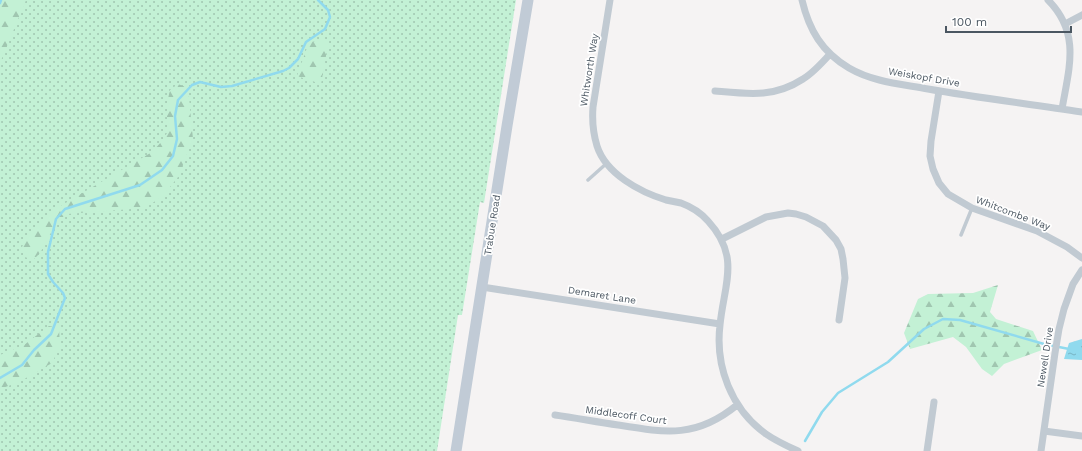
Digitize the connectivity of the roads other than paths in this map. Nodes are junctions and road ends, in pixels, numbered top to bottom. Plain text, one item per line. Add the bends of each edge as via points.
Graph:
1 (528, 0) edge
2 (610, 0) edge
3 (802, 0) edge
4 (1048, 0) edge
5 (1082, 15) edge
6 (1065, 24) junction
7 (830, 54) junction
8 (715, 91) dead end
9 (940, 91) junction
10 (1062, 109) junction
11 (1082, 112) edge
12 (607, 163) junction
13 (588, 180) dead end
14 (972, 208) junction
15 (961, 234) dead end
16 (722, 239) junction
17 (1082, 258) edge
18 (1082, 270) edge
19 (482, 287) junction
20 (839, 320) dead end
21 (720, 324) junction
22 (934, 402) dead end
23 (737, 405) junction
24 (555, 415) dead end
25 (1044, 431) junction
26 (1082, 436) edge
27 (456, 451) edge
28 (798, 451) edge
29 (927, 451) edge
30 (1041, 451) edge

1 - 19 main road, Trabue Road
2 - 12 street, Whitworth Way via 592,120 597,147
3 - 7 street, Weiskopf Drive via 813,32
4 - 6 street
5 - 6 street
6 - 10 street via 1071,48
7 - 8 street via 804,79 780,91 765,94
7 - 9 street, Weiskopf Drive via 848,67 871,78
9 - 10 street, Weiskopf Drive
9 - 14 street, Whitcombe Way via 930,156 933,169 939,183 948,194
10 - 11 street, Weiskopf Drive
12 - 13 lane
12 - 16 street, Whitworth Way via 618,176 636,188 680,203 701,214
14 - 15 lane
14 - 17 street, Whitcombe Way via 1037,231
16 - 20 street via 766,217 788,213 806,217 823,226 836,240 843,258 845,278
16 - 21 street, Whitworth Way via 728,278
18 - 25 street, Newell Drive via 1073,284 1064,309 1057,339
19 - 21 street, Demaret Lane
19 - 27 main road, Trabue Road
21 - 23 street, Whitworth Way via 722,366
22 - 29 street
23 - 24 street, Middlecoff Court via 710,423 672,432
23 - 28 street, Whitworth Way via 766,434
25 - 26 street
25 - 30 street, Newell Drive

